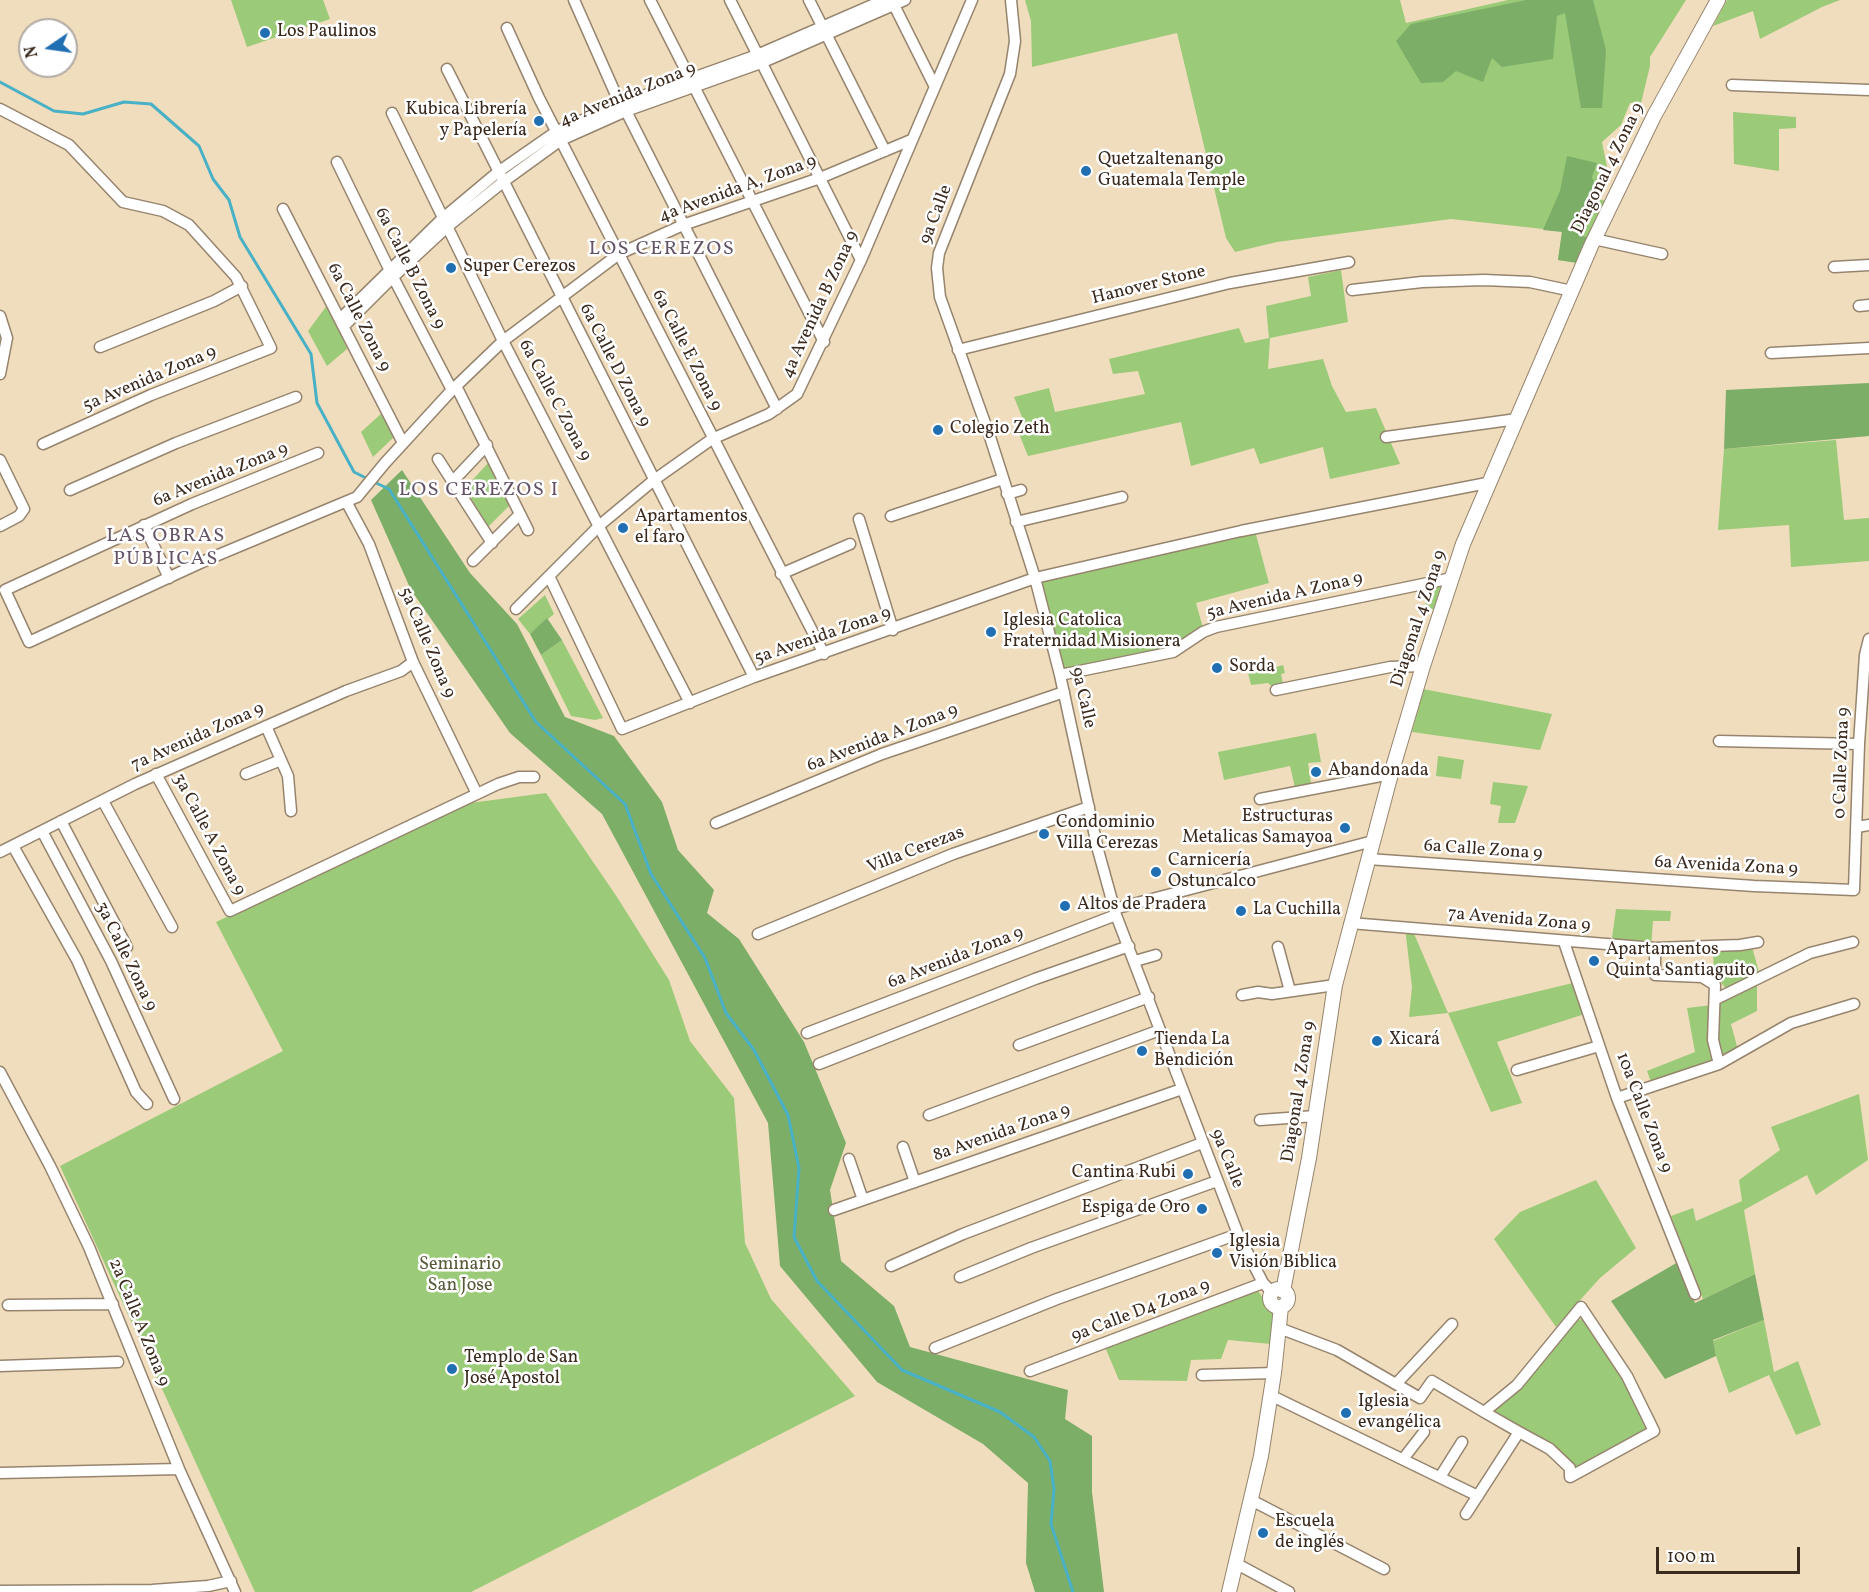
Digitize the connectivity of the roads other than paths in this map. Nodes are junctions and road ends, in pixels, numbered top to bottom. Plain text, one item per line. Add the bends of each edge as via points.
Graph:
1 (574, 0) edge
2 (650, 0) edge
3 (730, 0) edge
4 (809, 0) edge
5 (884, 0) edge
6 (972, 0) edge
7 (1011, 0) edge
8 (1718, 0) edge
9 (897, 2) edge
10 (507, 28) dead end
11 (825, 32) junction
12 (759, 59) junction
13 (447, 69) dead end
14 (691, 82) junction
15 (1732, 85) dead end
16 (935, 87) junction
17 (1869, 90) edge
18 (623, 107) junction
19 (0, 109) edge
20 (392, 113) dead end
21 (559, 135) junction
22 (911, 140) junction
23 (885, 151) junction
24 (337, 162) dead end
25 (500, 177) junction
26 (820, 178) junction
27 (751, 202) junction
28 (283, 209) dead end
29 (445, 223) junction
30 (683, 225) junction
31 (1594, 239) junction
32 (619, 254) junction
33 (1662, 254) dead end
34 (861, 260) junction
35 (1349, 261) dead end
36 (1869, 265) edge
37 (1834, 267) dead end
38 (391, 272) junction
39 (242, 286) junction
40 (1352, 290) dead end
41 (1572, 291) junction
42 (560, 297) junction
43 (0, 316) edge
44 (342, 322) junction
45 (503, 341) junction
46 (824, 342) junction
47 (100, 347) dead end
48 (1869, 348) edge
49 (958, 350) junction
50 (1771, 353) dead end
51 (0, 374) edge
52 (454, 388) junction
53 (296, 397) dead end
54 (777, 409) junction
55 (1517, 419) junction
56 (1386, 437) dead end
57 (712, 439) junction
58 (403, 443) junction
59 (43, 444) dead end
60 (487, 445) junction
61 (318, 453) dead end
62 (438, 459) dead end
63 (0, 460) edge
64 (1003, 479) junction
65 (454, 480) junction
66 (654, 480) junction
67 (1487, 483) junction
68 (70, 490) dead end
69 (1021, 490) dead end
70 (1007, 494) junction
71 (1122, 497) dead end
72 (347, 503) junction
73 (520, 514) junction
74 (891, 516) dead end
75 (859, 519) dead end
76 (1016, 522) junction
77 (144, 525) junction
78 (600, 525) junction
79 (0, 526) edge
80 (528, 530) dead end
81 (492, 543) junction
82 (850, 544) dead end
83 (473, 561) dead end
84 (781, 574) junction
85 (549, 576) junction
86 (169, 578) junction
87 (1035, 578) junction
88 (1452, 578) junction
89 (516, 609) dead end
90 (893, 630) junction
91 (1869, 639) edge
92 (824, 654) junction
93 (413, 662) junction
94 (1423, 666) junction
95 (1060, 675) junction
96 (754, 677) junction
97 (1276, 690) dead end
98 (1064, 692) junction
99 (690, 703) junction
100 (266, 726) junction
101 (1862, 738) edge
102 (1719, 741) dead end
103 (281, 760) junction
104 (1863, 769) edge
105 (156, 774) junction
106 (246, 774) dead end
107 (1391, 774) junction
108 (534, 777) dead end
109 (477, 794) junction
110 (1260, 800) dead end
111 (103, 801) junction
112 (1089, 807) junction
113 (291, 811) dead end
114 (62, 820) junction
115 (716, 823) dead end
116 (1869, 825) edge
117 (1857, 827) junction
118 (42, 831) junction
119 (1373, 841) junction
120 (13, 846) junction
121 (0, 852) edge
122 (1368, 860) junction
123 (1596, 875) joint
124 (1854, 890) joint
125 (1115, 912) junction
126 (1350, 923) junction
127 (172, 927) dead end
128 (758, 934) dead end
129 (1564, 942) junction
130 (1758, 942) dead end
131 (1853, 942) dead end
132 (1129, 946) junction
133 (127, 947) dead end
134 (1278, 947) dead end
135 (1655, 948) junction
136 (1156, 955) dead end
137 (1135, 961) junction
138 (1335, 985) junction
139 (1290, 991) junction
140 (1242, 995) dead end
141 (1149, 997) junction
142 (1716, 999) junction
143 (1854, 1004) dead end
144 (1161, 1030) junction
145 (807, 1033) dead end
146 (1019, 1045) dead end
147 (1599, 1046) junction
148 (819, 1064) dead end
149 (1719, 1064) junction
150 (1517, 1070) dead end
151 (0, 1072) edge
152 (3, 1084) edge
153 (1182, 1089) junction
154 (1617, 1098) junction
155 (174, 1099) dead end
156 (147, 1104) dead end
157 (929, 1115) dead end
158 (1315, 1116) junction
159 (1260, 1120) dead end
160 (1202, 1143) junction
161 (903, 1147) dead end
162 (849, 1160) dead end
163 (1217, 1181) junction
164 (915, 1182) junction
165 (863, 1200) junction
166 (834, 1210) dead end
167 (1238, 1234) junction
168 (891, 1266) dead end
169 (960, 1277) dead end
170 (1273, 1289) junction
171 (1695, 1294) dead end
172 (113, 1304) junction
173 (8, 1305) dead end
174 (1452, 1323) dead end
175 (1279, 1328) junction
176 (935, 1348) dead end
177 (118, 1362) dead end
178 (0, 1366) edge
179 (1030, 1371) dead end
180 (1274, 1373) junction
181 (1202, 1375) dead end
182 (1396, 1384) junction
183 (1270, 1395) junction
184 (1484, 1412) junction
185 (1424, 1432) dead end
186 (1519, 1432) junction
187 (1462, 1442) dead end
188 (1403, 1459) junction
189 (179, 1469) junction
190 (0, 1473) edge
191 (1440, 1477) junction
192 (1478, 1496) junction
193 (1251, 1500) junction
194 (1466, 1514) dead end
195 (1237, 1564) junction
196 (1384, 1569) dead end
197 (231, 1581) junction
198 (0, 1590) edge
199 (235, 1592) edge
200 (1228, 1592) edge
201 (1289, 1592) edge

1 - 18 street
2 - 14 street
3 - 12 street
4 - 11 street
5 - 11 street, 4a Avenida Zona 9
6 - 16 street, 4a Avenida B Zona 9
7 - 49 street, 9a Calle via 1015,41 1010,74 938,259 940,297
8 - 31 main road, Diagonal 4 Zona 9 via 1654,116
9 - 11 street, 4a Avenida Zona 9
9 - 16 street
10 - 21 street, 6a Calle E Zona 9
11 - 12 street, 4a Avenida Zona 9
11 - 23 street
12 - 14 street, 4a Avenida Zona 9
12 - 26 street
13 - 25 street, 6a Calle D Zona 9
14 - 18 street, 4a Avenida Zona 9
14 - 27 street
15 - 17 street
16 - 22 street, 4a Avenida B Zona 9
18 - 21 street, 4a Avenida Zona 9
18 - 30 street
19 - 39 street via 69,145 123,202 163,211 189,225
20 - 29 street, 6a Calle C Zona 9
21 - 25 street, 4a Avenida Zona 9
21 - 32 street, 6a Calle E Zona 9
22 - 23 street, 4a Avenida A, Zona 9
22 - 34 street, 4a Avenida B Zona 9
23 - 26 street, 4a Avenida A, Zona 9
24 - 38 street, 6a Calle B Zona 9
25 - 29 street, 4a Avenida Zona 9
25 - 42 street, 6a Calle D Zona 9
26 - 27 street, 4a Avenida A, Zona 9
26 - 34 street
27 - 30 street, 4a Avenida A, Zona 9
27 - 46 street
28 - 44 street, 6a Calle Zona 9
29 - 38 street, 4a Avenida Zona 9
29 - 45 street, 6a Calle C Zona 9
30 - 32 street, 4a Avenida A, Zona 9
30 - 54 street
31 - 33 street
31 - 41 main road, Diagonal 4 Zona 9
32 - 42 street, 4a Avenida A, Zona 9
32 - 57 street, 6a Calle E Zona 9
34 - 46 street, 4a Avenida B Zona 9
35 - 49 street, Hanover Stone via 1230,283
36 - 37 street
38 - 44 street, 4a Avenida Zona 9
38 - 52 street, 6a Calle B Zona 9
39 - 47 street
39 - 59 street, 5a Avenida Zona 9 via 271,348 151,395
40 - 41 street via 1484,280 1530,282
41 - 55 main road, Diagonal 4 Zona 9
42 - 45 street, 4a Avenida A, Zona 9
42 - 66 street, 6a Calle D Zona 9
43 - 51 street via 7,338
44 - 58 street, 6a Calle Zona 9
45 - 52 street, 4a Avenida A, Zona 9
45 - 78 street, 6a Calle C Zona 9
46 - 54 street, 4a Avenida B Zona 9 via 797,394
48 - 50 street
49 - 64 street, 9a Calle
52 - 58 street, 4a Avenida A, Zona 9
52 - 60 street, 6a Calle B Zona 9
53 - 68 street via 176,443
54 - 57 street, 4a Avenida B Zona 9
55 - 56 street
55 - 67 main road, Diagonal 4 Zona 9
57 - 66 street, 4a Avenida B Zona 9
57 - 84 street, 6a Calle E Zona 9
58 - 72 street, 4a Avenida A, Zona 9 via 357,497
60 - 65 street
60 - 73 street, 6a Calle B Zona 9
61 - 77 street, 6a Avenida Zona 9
62 - 65 street
63 - 79 street via 23,512
64 - 70 street, 9a Calle
64 - 74 street
65 - 81 street
66 - 78 street, 4a Avenida B Zona 9
66 - 96 street, 6a Calle D Zona 9
67 - 87 street, 5a Avenida Zona 9 via 1241,531
67 - 88 main road, Diagonal 4 Zona 9
69 - 70 street
70 - 76 street, 9a Calle
71 - 76 street
72 - 86 street
72 - 93 street, 5a Calle Zona 9 via 369,544
73 - 80 street, 6a Calle B Zona 9
73 - 81 street
75 - 90 street
76 - 87 street, 9a Calle
77 - 86 street
77 - 86 street, 6a Avenida Zona 9 via 5,590 29,642
78 - 85 street, 4a Avenida B Zona 9
78 - 99 street, 6a Calle C Zona 9
81 - 83 street
82 - 84 street
84 - 92 street, 6a Calle E Zona 9
85 - 89 street, 4a Avenida B Zona 9
85 - 99 street, 5a Avenida Zona 9 via 622,729
87 - 90 street, 5a Avenida Zona 9
87 - 95 street, 9a Calle
88 - 94 main road, Diagonal 4 Zona 9
88 - 95 street, 5a Avenida A Zona 9 via 1216,627 1173,652
90 - 92 street, 5a Avenida Zona 9
91 - 101 street, 0 Calle Zona 9 via 1864,655
92 - 96 street, 5a Avenida Zona 9
93 - 100 street, 7a Avenida Zona 9 via 401,671
93 - 109 street, 5a Calle Zona 9
94 - 97 street via 1390,667
94 - 107 main road, Diagonal 4 Zona 9
95 - 98 street, 9a Calle
96 - 99 street, 5a Avenida Zona 9
98 - 112 street, 9a Calle
98 - 115 street, 6a Avenida A Zona 9 via 882,754
100 - 103 street
100 - 105 street, 7a Avenida Zona 9
101 - 102 street
101 - 104 street, 0 Calle Zona 9
103 - 106 street
103 - 113 street via 289,783
104 - 117 street, 0 Calle Zona 9
105 - 109 street, 3a Calle A Zona 9 via 230,910
105 - 111 street, 7a Avenida Zona 9
107 - 110 street
107 - 119 main road, Diagonal 4 Zona 9
108 - 109 street via 510,779
111 - 114 street, 7a Avenida Zona 9
111 - 127 street
112 - 125 street, 9a Calle
112 - 128 street, Villa Cerezas via 952,854
114 - 118 street, 7a Avenida Zona 9
114 - 133 street
116 - 117 street
117 - 124 street, 0 Calle Zona 9
118 - 120 street, 7a Avenida Zona 9
118 - 155 street, 3a Calle Zona 9 via 111,961
119 - 122 main road, Diagonal 4 Zona 9
119 - 125 street, 6a Avenida Zona 9
120 - 121 street, 7a Avenida Zona 9
120 - 156 street via 77,960 136,1092
122 - 123 street, 6a Calle Zona 9
122 - 126 main road, Diagonal 4 Zona 9
123 - 124 street, 6a Avenida Zona 9
125 - 132 street, 9a Calle
125 - 145 street, 6a Avenida Zona 9
126 - 129 street, 7a Avenida Zona 9
126 - 138 main road, Diagonal 4 Zona 9
129 - 135 street, 7a Avenida Zona 9
129 - 147 street, 10a Calle Zona 9
130 - 135 street, 7a Avenida Zona 9
131 - 142 street via 1810,953
132 - 137 street, 9a Calle
132 - 148 street
134 - 139 street
135 - 142 street via 1655,975 1703,977 1714,985
136 - 137 street
137 - 141 street, 9a Calle
138 - 139 street
138 - 158 main road, Diagonal 4 Zona 9
139 - 140 street
141 - 144 street, 9a Calle
141 - 146 street
142 - 149 street via 1712,1019
143 - 149 street via 1791,1023
144 - 153 street, 9a Calle
144 - 157 street
147 - 150 street
147 - 154 street, 10a Calle Zona 9
149 - 154 street
151 - 152 street, 2a Calle A Zona 9
152 - 172 street, 2a Calle A Zona 9 via 50,1166
153 - 160 street, 9a Calle
153 - 164 street, 8a Avenida Zona 9
154 - 171 street, 10a Calle Zona 9
158 - 159 street
158 - 170 main road, Diagonal 4 Zona 9
160 - 163 street, 9a Calle
160 - 168 street via 963,1234
161 - 164 street
162 - 165 street
163 - 167 street, 9a Calle
163 - 169 street
164 - 165 street, 8a Avenida Zona 9
165 - 166 street, 8a Avenida Zona 9
167 - 170 street, 9a Calle
167 - 176 street
170 - 175 main road, Diagonal 4 Zona 9 via 1287,1301 1281,1306
170 - 179 street, 9a Calle D4 Zona 9
172 - 173 street
172 - 189 street, 2a Calle A Zona 9
174 - 182 street
175 - 180 main road
175 - 182 street via 1337,1350
177 - 178 street
180 - 181 street
180 - 183 main road
182 - 184 street via 1420,1398 1432,1381
183 - 188 street
183 - 193 main road
184 - 186 street
184 - 186 street via 1518,1385 1581,1307 1628,1376 1654,1431 1570,1477 1570,1468 1550,1449
185 - 188 street
186 - 192 street
187 - 191 street
188 - 191 street
189 - 190 street
189 - 197 street, 2a Calle A Zona 9
191 - 192 street
192 - 194 street
193 - 195 main road
193 - 196 street
195 - 200 main road
195 - 201 street
197 - 198 street via 161,1589
197 - 199 street, 2a Calle A Zona 9

